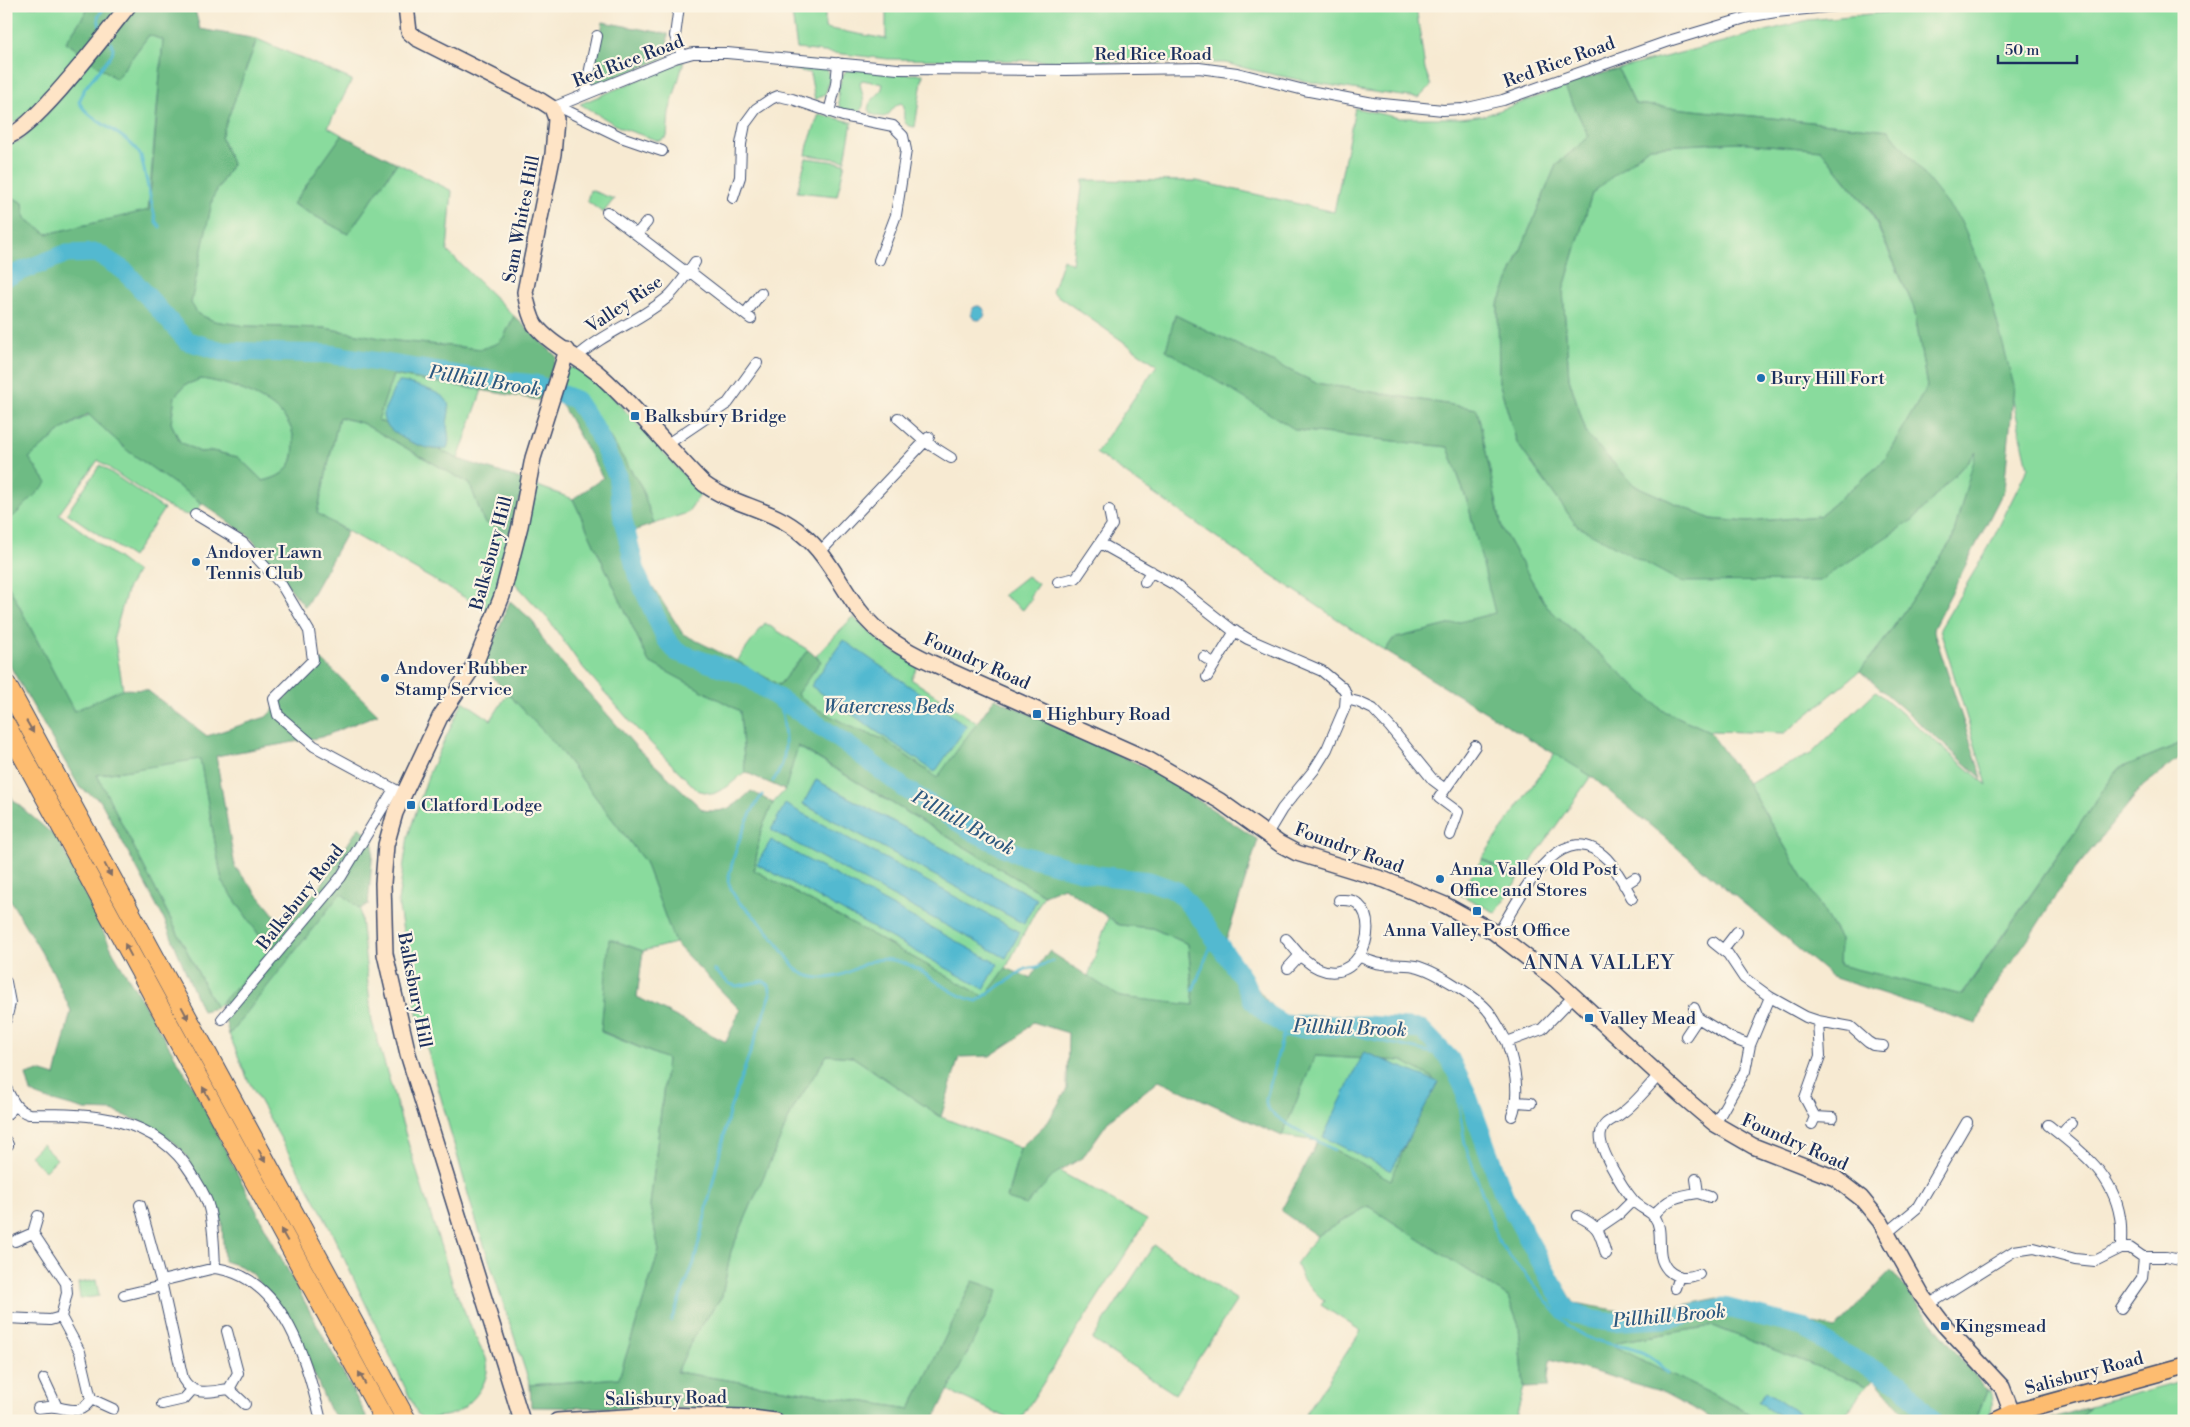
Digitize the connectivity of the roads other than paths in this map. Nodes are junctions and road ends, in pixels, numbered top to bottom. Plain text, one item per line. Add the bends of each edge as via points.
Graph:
1 (128, 6) edge
2 (406, 6) edge
3 (679, 6) edge
4 (1836, 6) edge
5 (597, 36) dead end
6 (682, 55) junction
7 (838, 63) junction
8 (585, 93) junction
9 (554, 107) junction
10 (829, 112) junction
11 (6, 137) edge
12 (662, 150) dead end
13 (731, 193) dead end
14 (607, 212) dead end
15 (646, 222) dead end
16 (637, 234) junction
17 (879, 260) dead end
18 (690, 269) junction
19 (761, 293) dead end
20 (572, 354) junction
21 (757, 363) dead end
22 (898, 418) dead end
23 (926, 439) junction
24 (666, 445) junction
25 (951, 458) dead end
26 (1109, 510) dead end
27 (195, 514) dead end
28 (1100, 543) junction
29 (820, 552) junction
30 (1151, 571) junction
31 (1058, 582) dead end
32 (1145, 582) dead end
33 (1235, 631) junction
34 (1204, 657) dead end
35 (1215, 664) junction
36 (1207, 677) dead end
37 (6, 684) edge
38 (1346, 699) junction
39 (6, 725) edge
40 (1474, 746) dead end
41 (1445, 789) junction
42 (399, 792) junction
43 (1267, 834) junction
44 (1450, 835) dead end
45 (1635, 878) dead end
46 (1624, 885) junction
47 (1364, 896) dead end
48 (1632, 898) dead end
49 (1339, 900) dead end
50 (1361, 907) junction
51 (1736, 932) dead end
52 (1498, 934) junction
53 (1286, 939) dead end
54 (1714, 942) dead end
55 (1723, 950) junction
56 (1300, 955) junction
57 (1360, 956) junction
58 (1288, 968) dead end
59 (6, 982) edge
60 (1574, 996) junction
61 (1770, 997) junction
62 (1694, 1008) dead end
63 (1698, 1018) junction
64 (222, 1019) dead end
65 (6, 1020) edge
66 (1818, 1021) junction
67 (1686, 1036) dead end
68 (1507, 1042) junction
69 (1750, 1045) junction
70 (1882, 1046) dead end
71 (1659, 1075) junction
72 (6, 1088) edge
73 (1517, 1102) junction
74 (1532, 1103) dead end
75 (15, 1106) junction
76 (6, 1115) edge
77 (1512, 1116) dead end
78 (1833, 1118) dead end
79 (1967, 1122) dead end
80 (2071, 1123) dead end
81 (1715, 1124) junction
82 (2048, 1125) dead end
83 (2061, 1135) junction
84 (1696, 1179) dead end
85 (1698, 1193) junction
86 (1710, 1198) dead end
87 (1633, 1200) junction
88 (140, 1206) dead end
89 (38, 1216) dead end
90 (1578, 1216) dead end
91 (1653, 1216) junction
92 (1598, 1228) junction
93 (33, 1233) junction
94 (1887, 1233) junction
95 (15, 1241) dead end
96 (2121, 1248) junction
97 (1606, 1254) dead end
98 (2144, 1257) junction
99 (2184, 1261) edge
100 (216, 1268) junction
101 (1700, 1274) dead end
102 (1679, 1276) junction
103 (162, 1284) junction
104 (1675, 1288) dead end
105 (124, 1295) dead end
106 (1928, 1305) junction
107 (2121, 1308) dead end
108 (62, 1317) junction
109 (6, 1318) edge
110 (227, 1332) dead end
111 (2184, 1366) edge
112 (44, 1379) dead end
113 (229, 1389) junction
114 (192, 1390) junction
115 (91, 1400) junction
116 (162, 1404) dead end
117 (246, 1404) dead end
118 (57, 1407) junction
119 (38, 1408) dead end
120 (113, 1409) dead end
121 (2012, 1413) junction
122 (406, 1419) edge
123 (321, 1421) edge
124 (385, 1421) edge
125 (522, 1421) edge
126 (557, 1421) edge
127 (775, 1421) edge
128 (1996, 1421) edge

1 - 11 street via 35,118 13,136
2 - 9 street via 409,32 416,38
3 - 6 street via 676,36
4 - 7 street, Red Rice Road via 1743,19 1634,52 1502,100 1463,109 1425,109 1373,103 1237,73 1199,68 898,69
5 - 8 street
6 - 7 street, Red Rice Road via 727,52
6 - 8 street, Red Rice Road
7 - 10 street
8 - 9 street, Red Rice Road
9 - 12 street via 621,137
9 - 20 street, Sam Whites Hill via 553,154 525,292 534,323 548,340
10 - 13 street via 778,96 756,109 742,133 740,177
10 - 17 street via 893,126 900,131 906,143 896,215
14 - 16 street, Valley Rise
15 - 16 street
16 - 18 street, Valley Rise
18 - 19 street, Valley Rise via 748,316
18 - 20 street, Valley Rise via 664,300
20 - 24 street, Foundry Road via 613,388
20 - 42 street, Balksbury Hill via 558,375 533,458 502,596 475,664 440,717
21 - 24 street via 728,403
22 - 23 street
23 - 25 street
23 - 29 street
24 - 29 street, Foundry Road via 714,491 784,521
26 - 28 street via 1112,525
27 - 42 street via 243,543 281,584 310,631 313,660 274,699 278,715 314,746
28 - 30 street
28 - 31 street via 1076,578
29 - 43 street, Foundry Road via 858,610 893,642 932,663 1149,760
30 - 32 street
30 - 33 street via 1185,591
33 - 35 street
33 - 38 street via 1270,650 1322,671 1344,689
34 - 35 street
35 - 36 street
37 -> 122 highway
38 - 41 street via 1366,705 1380,715 1433,780
38 - 43 street via 1321,760 1282,809
124 -> 39 highway
40 - 41 street
41 - 44 street via 1439,798 1458,812
42 - 64 street, Balksbury Road via 341,877
42 - 125 street, Balksbury Hill via 386,845 383,883 385,954 416,1081
43 - 52 street, Foundry Road via 1297,853 1370,874 1445,905
45 - 46 street
46 - 48 street
46 - 52 street via 1611,864 1596,850 1582,845 1570,846 1538,872
47 - 50 street
49 - 50 street via 1352,900
50 - 57 street via 1366,927
51 - 55 street
52 - 60 street, Foundry Road
53 - 56 street
54 - 55 street
55 - 61 street via 1744,978
56 - 57 street via 1312,964 1335,972 1348,968
56 - 58 street
57 - 68 street via 1380,965 1421,968 1459,988 1488,1011
59 - 65 street via 10,1003
60 - 68 street via 1542,1029
60 - 71 street, Foundry Road
61 - 66 street
61 - 69 street
62 - 63 street
63 - 67 street
63 - 69 street via 1731,1038
66 - 70 street via 1844,1024 1873,1045
66 - 78 street via 1820,1056 1805,1098 1814,1121
68 - 73 street
69 - 81 street via 1745,1071
71 - 81 street, Foundry Road
71 - 87 street via 1632,1106 1601,1130 1600,1144 1604,1154
72 - 75 street
73 - 74 street
73 - 77 street
75 - 76 street
75 - 100 street via 29,1114 94,1116 126,1122 168,1146 184,1160 204,1194 213,1232
79 - 94 street via 1917,1208
80 - 83 street
81 - 94 street, Foundry Road via 1753,1146 1836,1178 1871,1208
82 - 83 street
83 - 96 street via 2089,1157 2110,1186 2120,1217
84 - 85 street
85 - 86 street
85 - 91 street via 1666,1201
87 - 91 street
87 - 92 street
88 - 103 street
89 - 93 street
90 - 92 street
91 - 102 street via 1660,1232 1660,1258 1667,1269
92 - 97 street
93 - 95 street
93 - 108 street via 66,1283
94 - 106 street, Foundry Road
96 - 98 street via 2130,1248
96 - 106 street via 2095,1262 2034,1248 2014,1251
98 - 99 street
98 - 107 street via 2142,1278
100 - 103 street
100 - 123 street via 229,1270 253,1283 285,1318 303,1354
101 - 102 street
102 - 104 street
103 - 105 street
103 - 114 street via 184,1379
106 - 121 street, Foundry Road via 2002,1387
108 - 109 street via 50,1320
108 - 115 street via 80,1352
110 - 113 street via 238,1373
111 - 121 main road, Salisbury Road
112 - 118 street
113 - 114 street via 202,1393
113 - 117 street
114 - 116 street via 184,1399
115 - 118 street via 87,1407 79,1410
115 - 120 street
118 - 119 street
121 - 128 main road, Salisbury Road
126 - 127 street, Salisbury Road via 660,1415

